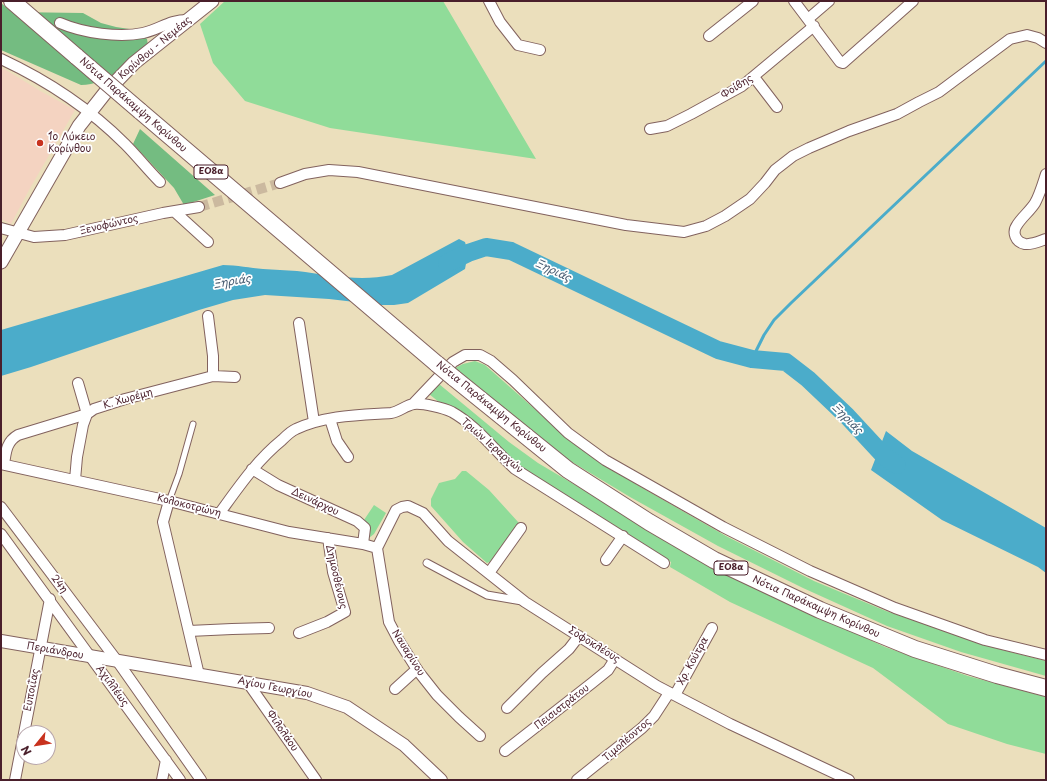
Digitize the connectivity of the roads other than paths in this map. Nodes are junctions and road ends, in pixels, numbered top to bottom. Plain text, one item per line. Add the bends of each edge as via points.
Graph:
1 (12, 1) edge
2 (212, 1) edge
3 (489, 1) edge
4 (752, 1) edge
5 (794, 1) edge
6 (829, 1) edge
7 (913, 1) edge
8 (188, 20) junction
9 (60, 23) dead end
10 (811, 23) junction
11 (709, 36) dead end
12 (1046, 43) edge
13 (540, 50) dead end
14 (1, 59) edge
15 (754, 77) junction
16 (777, 107) dead end
17 (90, 113) junction
18 (650, 129) dead end
19 (1046, 174) edge
20 (160, 182) dead end
21 (280, 183) tunnel mouth
22 (199, 208) tunnel mouth
23 (175, 212) junction
24 (1, 228) edge
25 (19, 232) junction
26 (1046, 239) edge
27 (208, 242) dead end
28 (1, 262) edge
29 (208, 316) dead end
30 (299, 323) dead end
31 (213, 376) junction
32 (236, 377) dead end
33 (78, 383) dead end
34 (413, 404) junction
35 (87, 414) junction
36 (330, 419) junction
37 (314, 422) junction
38 (193, 424) dead end
39 (348, 457) dead end
40 (2, 464) edge
41 (252, 469) junction
42 (75, 480) junction
43 (169, 501) junction
44 (1, 507) edge
45 (219, 514) junction
46 (521, 528) dead end
47 (1, 534) edge
48 (623, 536) junction
49 (328, 538) junction
50 (363, 544) junction
51 (376, 548) junction
52 (606, 560) dead end
53 (427, 562) dead end
54 (664, 563) dead end
55 (489, 573) junction
56 (50, 599) junction
57 (525, 602) junction
58 (269, 628) dead end
59 (712, 628) dead end
60 (189, 631) junction
61 (299, 633) dead end
62 (579, 636) junction
63 (1, 641) edge
64 (40, 648) junction
65 (1046, 655) edge
66 (92, 657) junction
67 (615, 659) junction
68 (113, 661) junction
69 (417, 670) junction
70 (199, 675) junction
71 (248, 683) junction
72 (395, 688) dead end
73 (1046, 688) edge
74 (672, 694) junction
75 (507, 708) dead end
76 (480, 736) dead end
77 (505, 751) dead end
78 (166, 760) junction
79 (836, 777) edge
80 (15, 780) edge
81 (162, 780) edge
82 (180, 780) edge
83 (201, 780) edge
84 (316, 780) edge
85 (441, 780) edge
86 (577, 780) edge
87 (849, 780) edge

1 - 73 highway, Νότια Παράκαμψη Κορίνθου / ΕΟ8α, bridge via 454,378 568,470 642,518 714,560 820,610 915,649
2 - 8 main road, Κορίνθου - Νεμέας
3 - 13 street via 500,22 518,45
4 - 11 street
5 - 10 street
6 - 10 street, Φοίβης
7 - 10 street via 843,63
8 - 9 street via 176,20 144,33 133,34 88,32
8 - 17 main road, Κορίνθου - Νεμέας via 121,76
10 - 15 street, Φοίβης
12 - 21 street via 1027,35 1010,39 939,92 897,114 842,134 793,156 775,170 750,199 712,223 684,232 626,225 358,172 329,170 305,174
14 - 17 street via 52,86
15 - 16 street
15 - 18 street, Φοίβης via 731,93 667,126
17 - 20 street via 125,144
17 - 25 main road, Κορίνθου - Νεμέας
19 - 26 street via 1038,197 1014,230 1015,236 1024,244
22 - 23 street, Ξενοφώντος
23 - 25 street, Ξενοφώντος via 65,235 34,237
23 - 27 street
24 - 25 street, Ξενοφώντος
25 - 28 main road, Κορίνθου - Νεμέας
29 - 31 street
30 - 37 street
31 - 32 street, Κ. Χωρέμη
31 - 35 street, Κ. Χωρέμη via 125,399 94,409
33 - 35 street
34 - 36 street via 394,413 352,414
34 - 48 street, Τριών Ιεραρχών via 451,412 473,427 515,469
34 - 65 street via 453,362 466,355 480,355 502,370 568,433 605,460 723,528 810,571 895,608 985,640
35 - 40 street, Κ. Χωρέμη via 11,439
35 - 42 street via 77,457
36 - 37 street
36 - 39 street via 337,441
37 - 41 street via 295,429
38 - 43 lane
40 - 42 street, Κολοκοτρώνη
41 - 45 street
41 - 50 street, Δεινάρχου via 284,488 357,521 365,528
42 - 43 street, Κολοκοτρώνη
43 - 45 street, Κολοκοτρώνη
43 - 60 street via 163,522
44 - 68 street, 24η
45 - 49 street, Κολοκοτρώνη via 290,532
46 - 55 street
47 - 56 street, Αχιλλέως
48 - 52 street
48 - 54 street, Τριών Ιεραρχών
49 - 50 street, Κολοκοτρώνη
49 - 61 street, Δημοσθένους via 333,572 346,612
50 - 51 street, Κολοκοτρώνη
51 - 55 street, Σοφοκλέους via 396,510 408,506 423,513 448,540
51 - 69 street, Ναυαρίνου via 389,622
53 - 57 street via 487,595
55 - 57 street, Σοφοκλέους
56 - 64 street, Ευποιΐας
56 - 66 street, Αχιλλέως
57 - 62 street, Σοφοκλέους
58 - 60 street
59 - 74 street, Χρ. Κούτρα
60 - 70 street
62 - 67 street, Σοφοκλέους
62 - 75 street via 569,649
63 - 64 street, Περιάνδρου
64 - 66 street, Περιάνδρου
64 - 80 street, Ευποιΐας
66 - 68 street, Περιάνδρου
66 - 78 street, Αχιλλέως
67 - 74 street, Σοφοκλέους
67 - 77 street, Πεισιστράτου via 608,670 592,684
68 - 70 street, Αγίου Γεωργίου
68 - 83 street, Αχιλλέως
69 - 72 street
69 - 76 street, Ναυαρίνου via 450,708
70 - 71 street, Αγίου Γεωργίου
71 - 84 street, Φιλολάου
71 - 85 street, Αγίου Γεωργίου via 307,693 348,707 404,745
74 - 79 street, Σοφοκλέους
74 - 86 street, Τιμολέοντος via 642,728
78 - 81 street
78 - 82 street, Αχιλλέως
79 - 87 street, Σοφοκλέους

